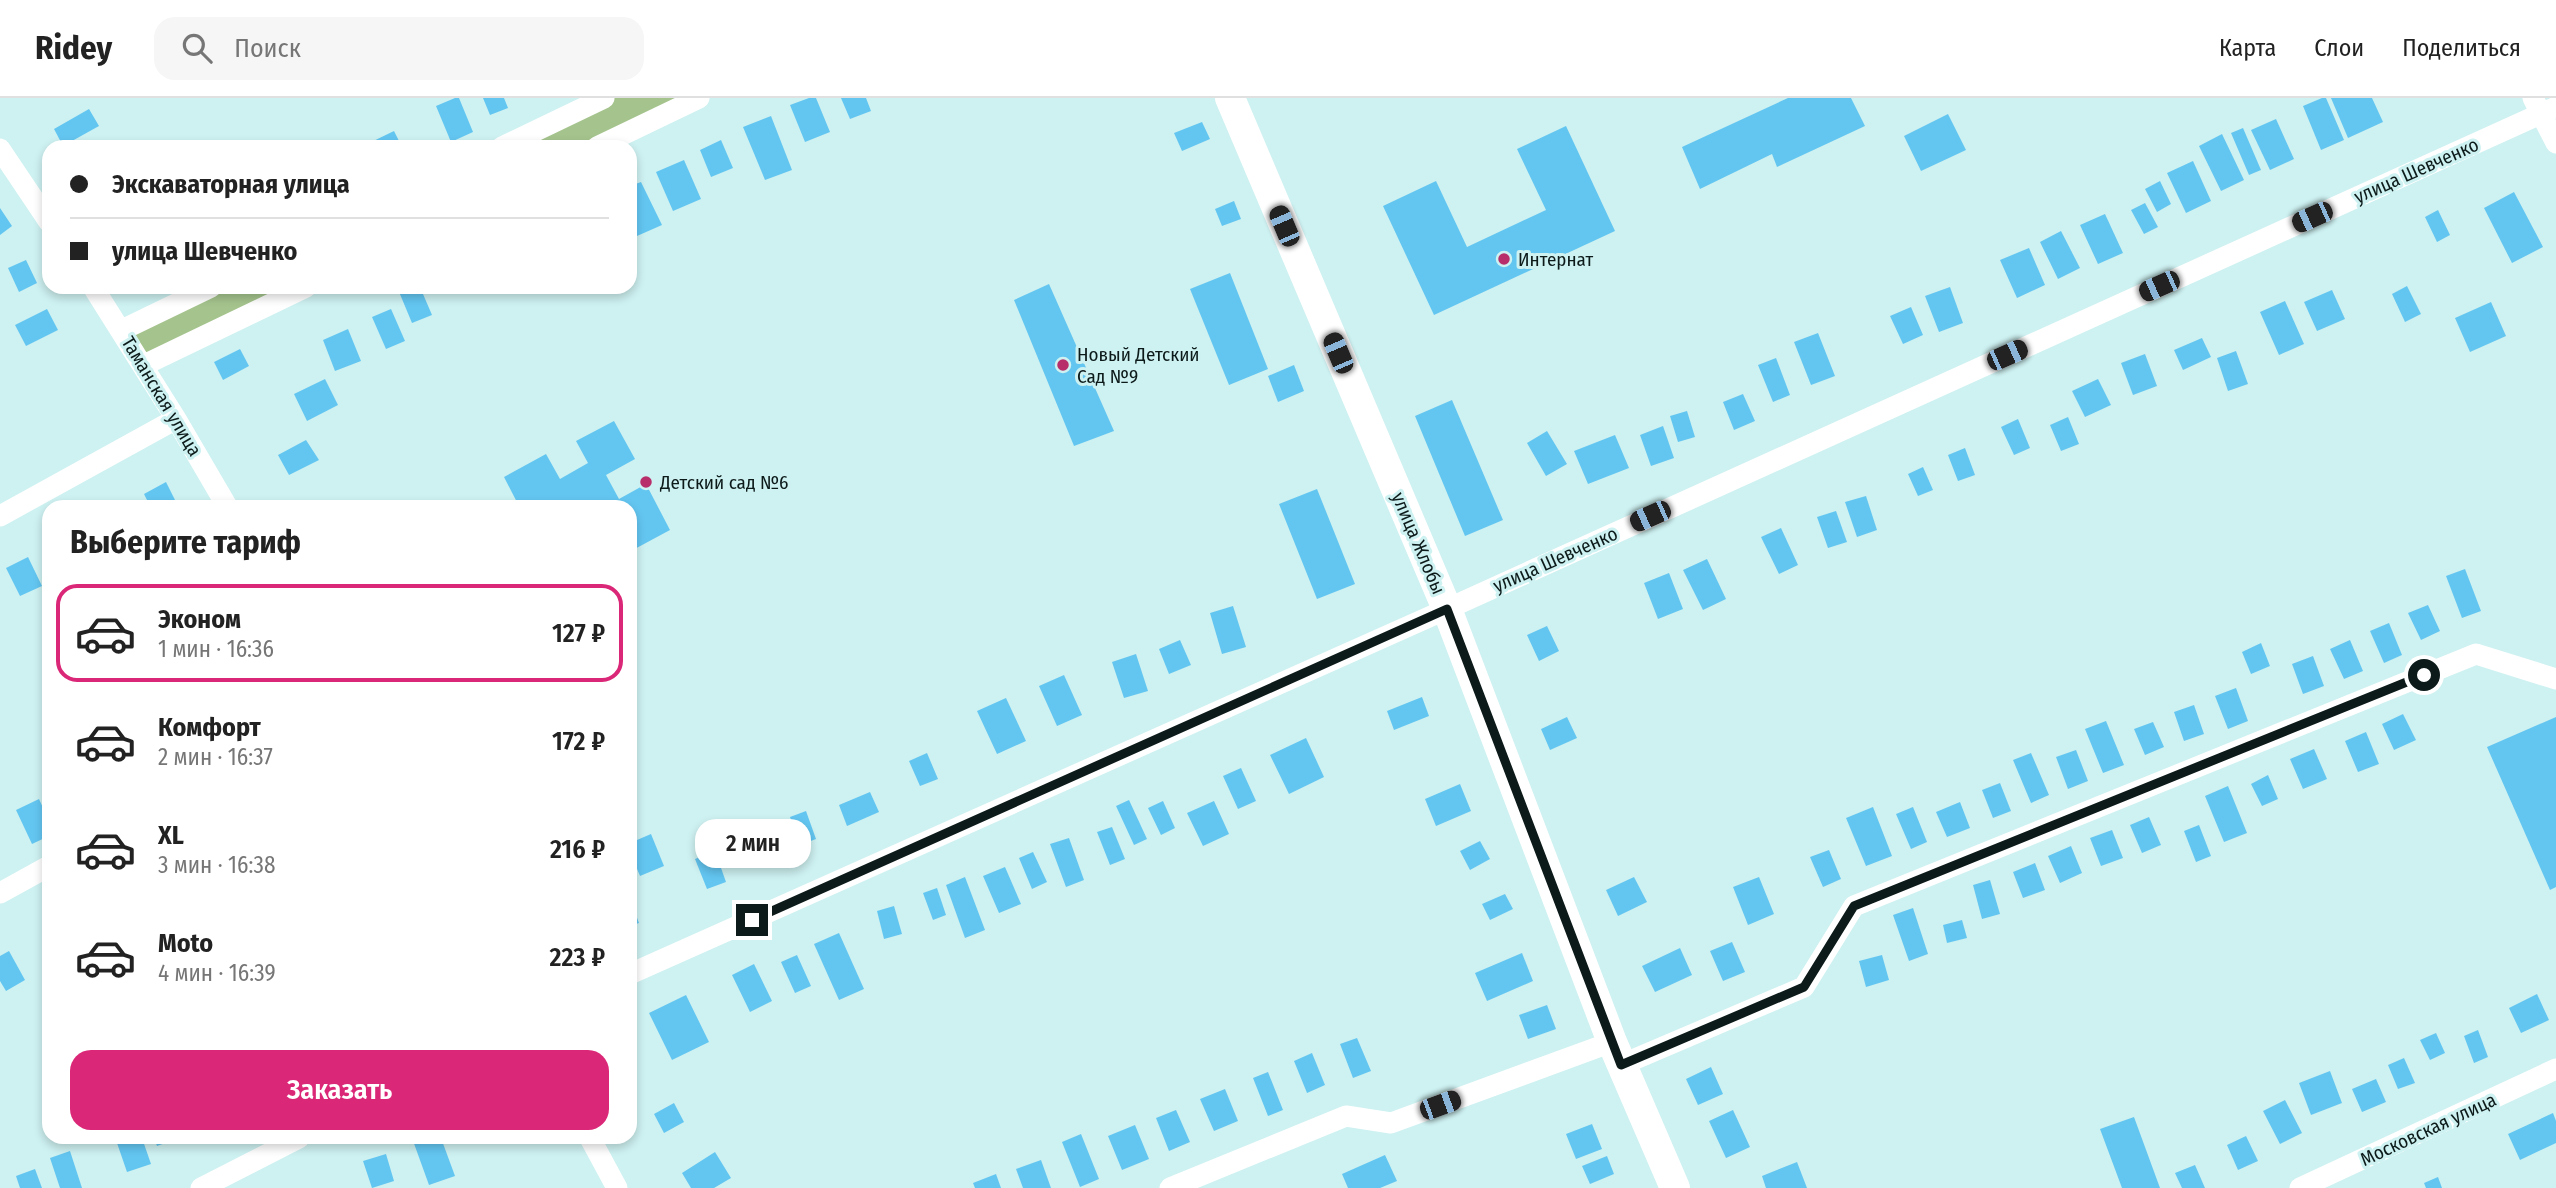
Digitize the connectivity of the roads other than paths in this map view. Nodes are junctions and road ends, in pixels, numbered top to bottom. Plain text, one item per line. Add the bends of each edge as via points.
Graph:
1 (604, 98) edge
2 (699, 98) edge
3 (1230, 98) edge
4 (2543, 106) edge
5 (517, 140) edge
6 (612, 140) edge
7 (2556, 142) edge
8 (0, 149) edge
9 (42, 212) edge
10 (98, 294) edge
11 (197, 294) edge
12 (291, 294) edge
13 (122, 330) junction
14 (144, 365) junction
15 (176, 419) junction
16 (223, 500) edge
17 (0, 516) edge
18 (1447, 609) junction
19 (2556, 679) edge
20 (42, 870) edge
21 (0, 893) edge
22 (637, 971) edge
23 (1617, 1054) junction
24 (2556, 1069) edge
25 (287, 1144) edge
26 (593, 1144) edge
27 (201, 1188) edge
28 (617, 1188) edge
29 (1170, 1188) edge
30 (1675, 1188) edge
31 (2300, 1188) edge

1 - 5 street
2 - 6 street
3 - 18 street, улица Жлобы
4 - 7 street
4 - 18 street, улица Шевченко
8 - 9 street
10 - 13 street, Таманская улица
11 - 13 street
12 - 14 street
13 - 14 street, Таманская улица
14 - 15 street, Таманская улица
15 - 16 street, Таманская улица
15 - 17 street
18 - 22 street, улица Шевченко
18 - 23 street, улица Жлобы
19 - 23 street via 2476,654 1854,906 1804,987
20 - 21 street
23 - 29 street via 1391,1123 1346,1116
23 - 30 street, улица Жлобы
24 - 31 street, Московская улица
25 - 27 street
26 - 28 street

